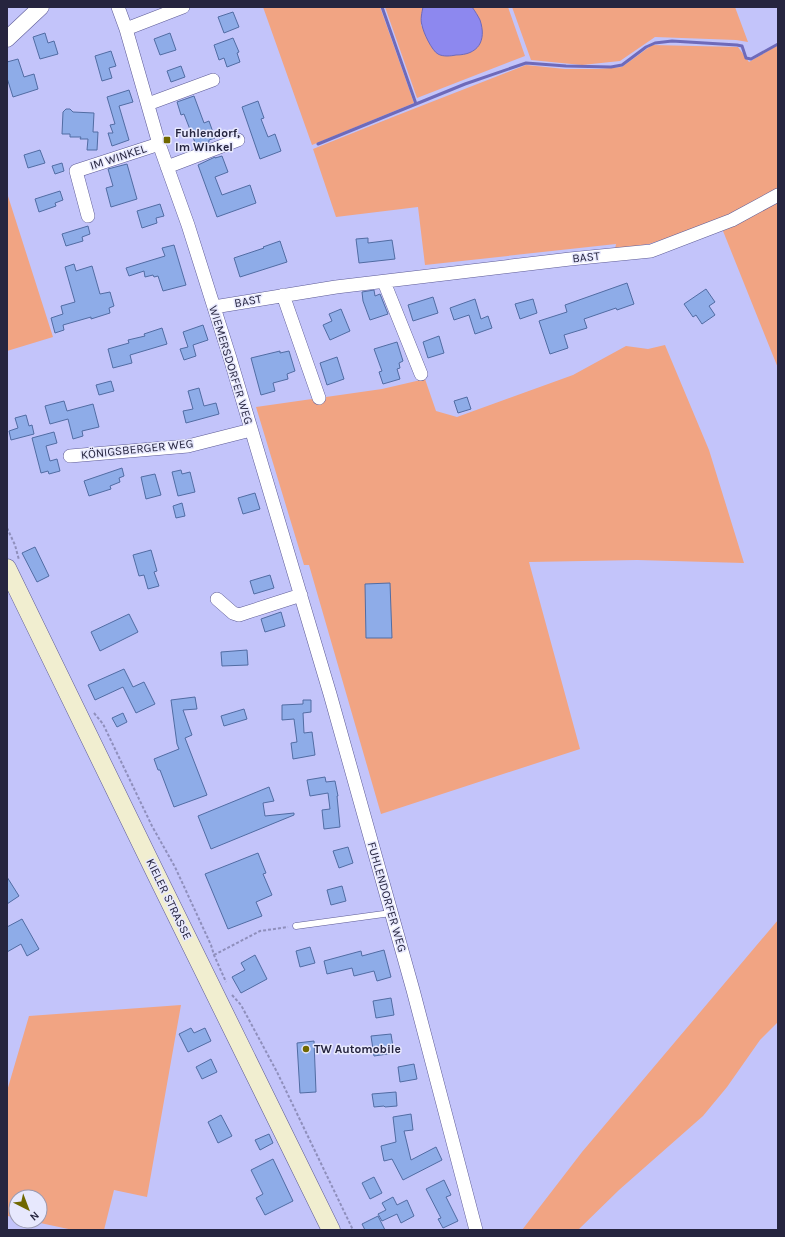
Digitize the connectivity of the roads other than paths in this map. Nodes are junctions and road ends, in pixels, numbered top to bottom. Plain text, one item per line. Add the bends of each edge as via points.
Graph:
1 (41, 7) edge
2 (118, 7) edge
3 (183, 7) edge
4 (126, 29) junction
5 (7, 39) edge
6 (213, 80) dead end
7 (148, 104) junction
8 (238, 140) dead end
9 (159, 144) junction
10 (167, 167) junction
11 (778, 195) edge
12 (88, 216) dead end
13 (384, 282) junction
14 (283, 295) junction
15 (214, 307) junction
16 (421, 374) dead end
17 (319, 398) dead end
18 (251, 430) junction
19 (70, 456) dead end
20 (292, 565) joint
21 (14, 566) edge
22 (301, 595) junction
23 (217, 599) dead end
24 (391, 913) junction
25 (296, 926) road end
26 (332, 1230) edge
27 (476, 1230) edge

1 - 5 street
2 - 4 street, WIEMERSDORFER WEG
3 - 4 street
4 - 7 street, WIEMERSDORFER WEG
6 - 7 street
7 - 9 street, WIEMERSDORFER WEG
8 - 10 street
9 - 10 street, WIEMERSDORFER WEG
9 - 12 street, IM WINKEL via 76,171
10 - 15 street, WIEMERSDORFER WEG
11 - 13 street, BAST via 732,220 651,251
13 - 14 street, BAST
13 - 16 street
14 - 15 street, BAST
14 - 17 street
15 - 18 street, WIEMERSDORFER WEG
18 - 19 street, KÖNIGSBERGER WEG via 188,446
18 - 20 street, WIEMERSDORFER WEG
20 - 22 street, FUHLENDORFER WEG
21 - 26 main road, KIELER STRASSE via 153,868
22 - 23 street via 239,615
22 - 24 street, FUHLENDORFER WEG
24 - 25 lane
24 - 27 street, FUHLENDORFER WEG

